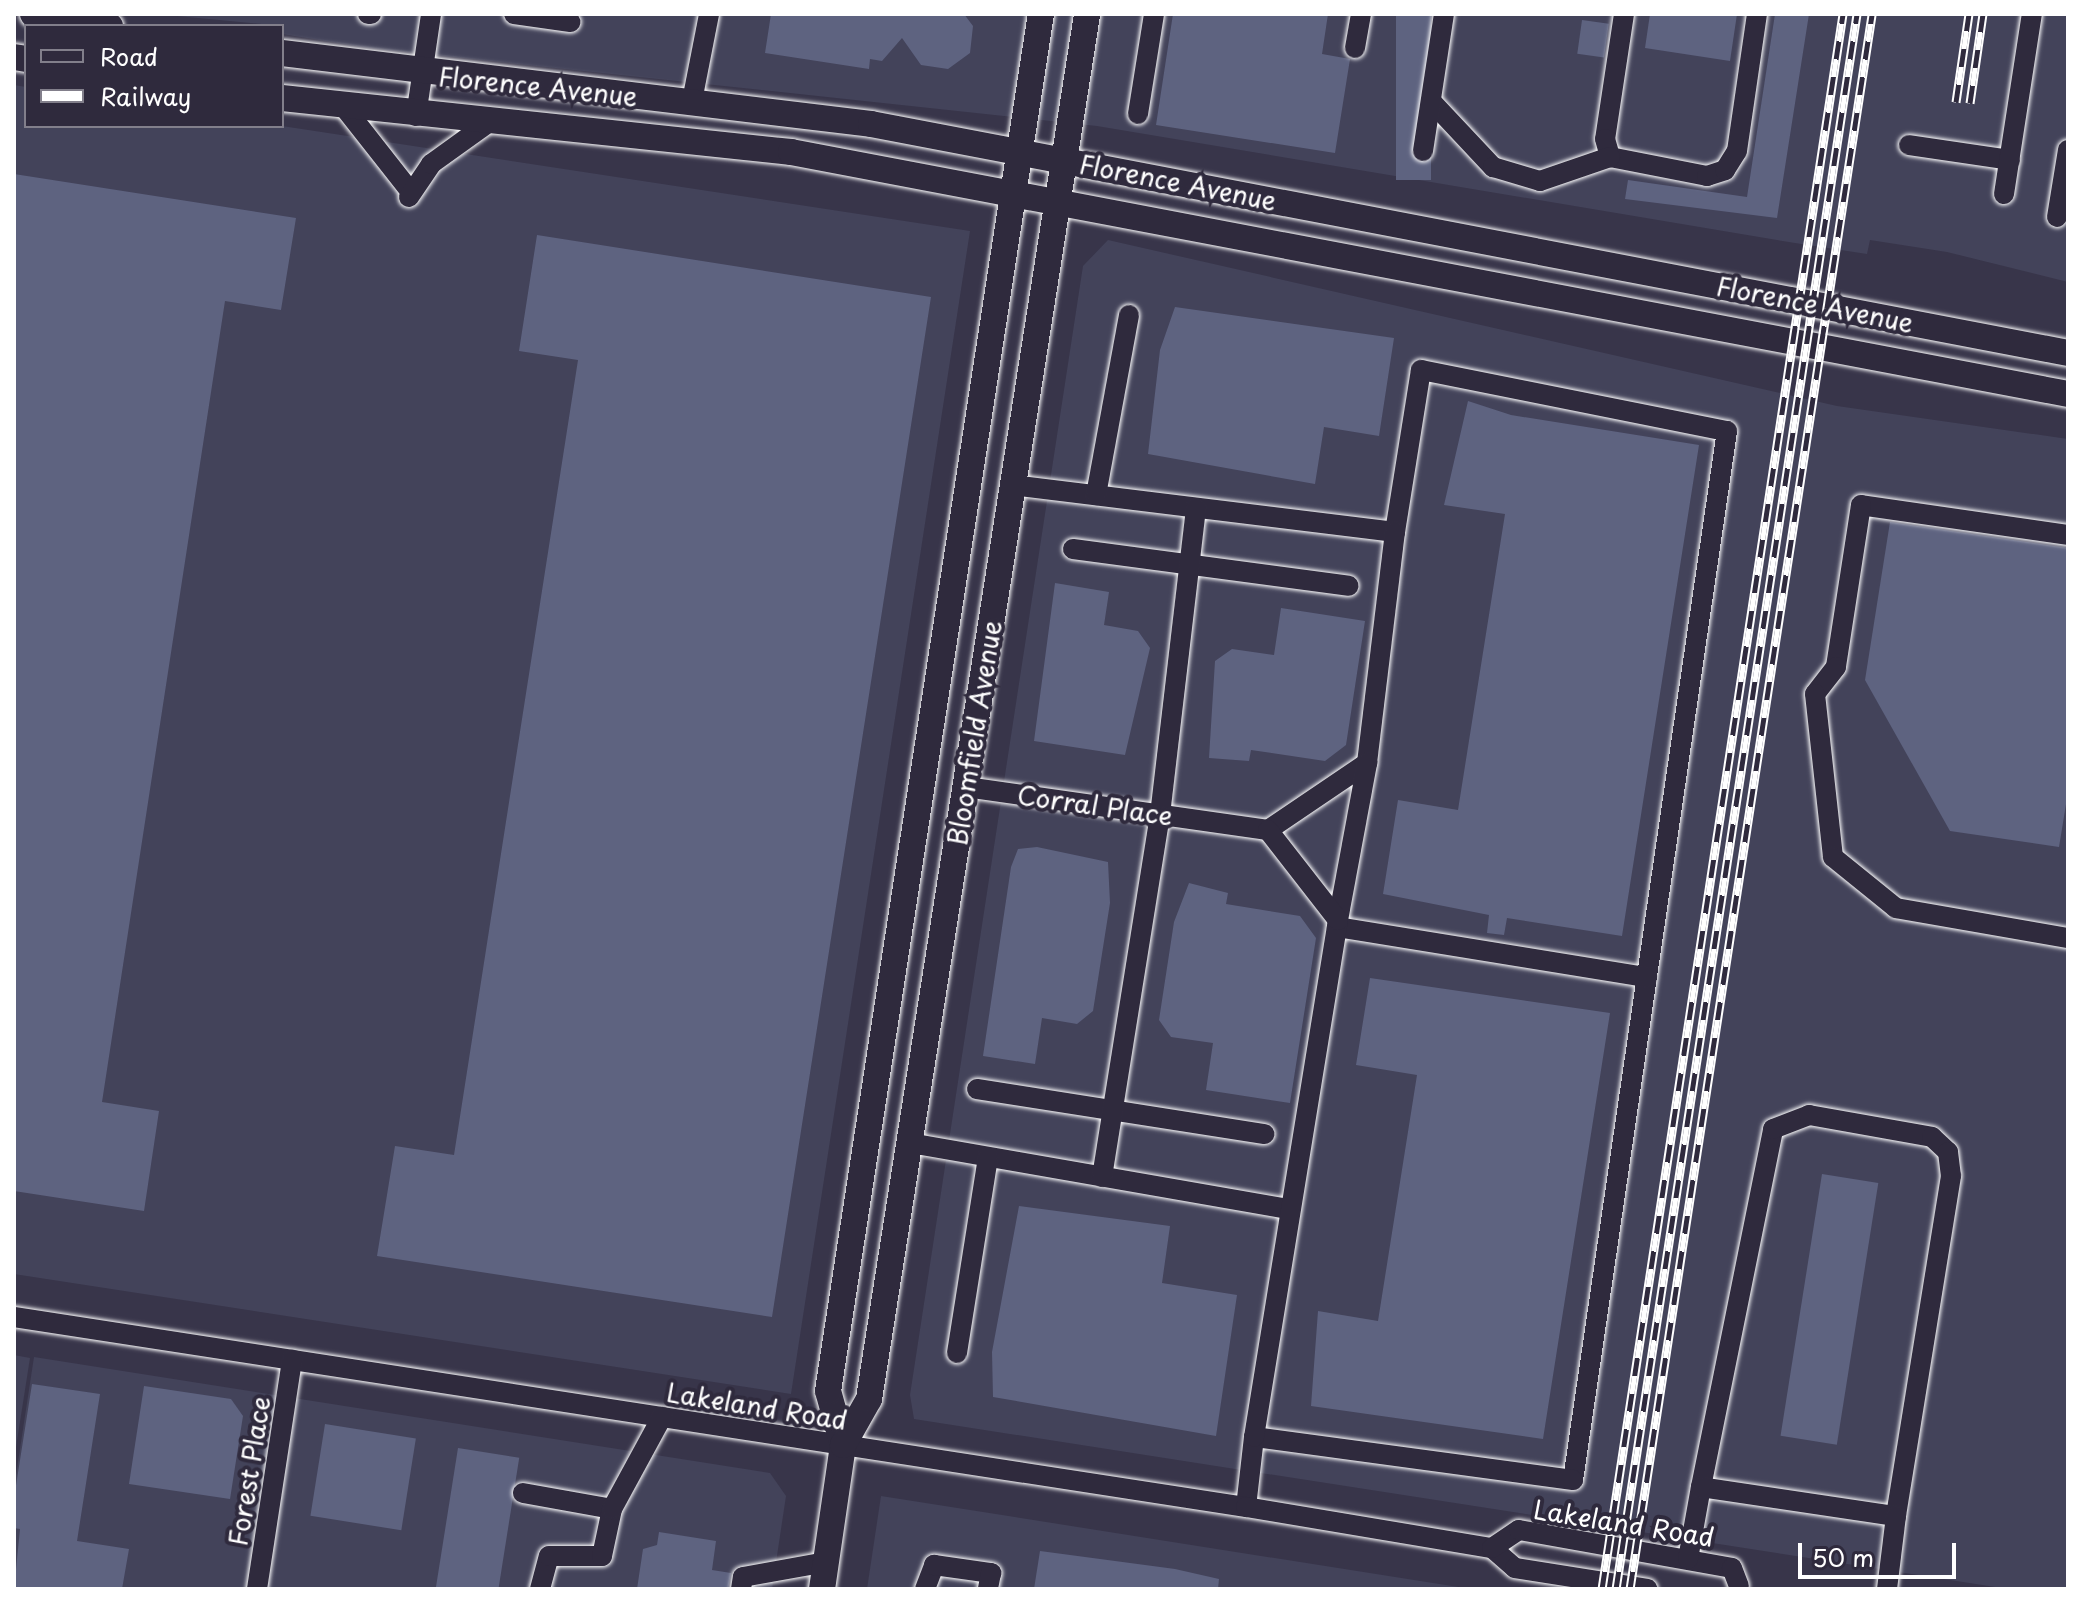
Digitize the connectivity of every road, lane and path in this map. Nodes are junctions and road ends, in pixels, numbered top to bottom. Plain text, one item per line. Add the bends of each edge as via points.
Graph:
1 (33, 14) edge
2 (431, 14) edge
3 (514, 14) edge
4 (709, 14) edge
5 (1041, 14) edge
6 (1087, 14) edge
7 (1154, 14) edge
8 (1361, 14) edge
9 (1444, 14) edge
10 (1624, 14) edge
11 (1757, 14) edge
12 (2032, 14) edge
13 (81, 18) edge
14 (570, 22) dead end
15 (103, 24) edge
16 (1355, 48) dead end
17 (284, 53) edge
18 (422, 75) junction
19 (284, 98) edge
20 (692, 101) junction
21 (1431, 101) junction
22 (344, 107) junction
23 (1138, 114) dead end
24 (416, 116) junction
25 (488, 123) junction
26 (664, 140) junction
27 (1909, 145) dead end
28 (2068, 150) edge
29 (1423, 151) dead end
30 (1019, 152) junction
31 (1610, 157) junction
32 (2010, 160) junction
33 (1064, 161) junction
34 (1013, 193) junction
35 (2004, 194) dead end
36 (1059, 200) junction
37 (2057, 217) dead end
38 (1129, 315) dead end
39 (2068, 353) edge
40 (2068, 394) edge
41 (1012, 485) junction
42 (1096, 495) junction
43 (1196, 508) junction
44 (1395, 532) junction
45 (2068, 535) edge
46 (1073, 549) dead end
47 (1190, 565) junction
48 (1349, 586) dead end
49 (1367, 763) junction
50 (922, 780) junction
51 (966, 787) junction
52 (1160, 815) junction
53 (1268, 830) junction
54 (1338, 924) junction
55 (2068, 938) edge
56 (1647, 977) junction
57 (977, 1089) dead end
58 (1113, 1110) junction
59 (1265, 1134) dead end
60 (910, 1143) junction
61 (988, 1157) junction
62 (1102, 1177) junction
63 (1290, 1209) junction
64 (14, 1317) edge
65 (957, 1353) dead end
66 (292, 1360) junction
67 (662, 1417) junction
68 (1254, 1437) junction
69 (843, 1445) junction
70 (1701, 1487) junction
71 (523, 1493) dead end
72 (1246, 1507) junction
73 (612, 1509) junction
74 (1896, 1516) junction
75 (1492, 1548) junction
76 (1688, 1559) junction
77 (826, 1562) junction
78 (1744, 1588) edge
79 (257, 1589) edge
80 (540, 1589) edge
81 (741, 1589) edge
82 (822, 1589) edge
83 (925, 1589) edge
84 (988, 1589) edge
85 (1647, 1589) edge
86 (1887, 1589) edge

1 - 13 main road
2 - 18 street
3 - 14 street
4 - 20 street
5 - 30 main road, Bloomfield Avenue
6 - 33 main road, Bloomfield Avenue
7 - 23 street
8 - 16 street
9 - 21 street
10 - 31 street via 1605,139
11 - 31 street via 1737,151 1725,170 1707,176
12 - 32 street
13 - 15 main road
17 - 18 main road, Florence Avenue
18 - 20 main road, Florence Avenue
18 - 24 street
19 - 22 main road, Florence Avenue
20 - 26 main road via 677,134
20 - 30 main road, Florence Avenue
21 - 29 street
21 - 31 street via 1493,167 1540,181
22 - 24 main road, Florence Avenue
22 - 25 street via 409,194 431,164
24 - 25 main road, Florence Avenue
25 - 26 main road, Florence Avenue
26 - 34 main road, Florence Avenue via 791,152
27 - 32 street
28 - 37 street
30 - 33 main road, Florence Avenue
30 - 34 main road, Bloomfield Avenue
32 - 35 street
33 - 36 main road, Bloomfield Avenue
33 - 39 main road, Florence Avenue
34 - 36 main road, Florence Avenue
34 - 50 main road, Bloomfield Avenue
36 - 40 main road, Florence Avenue
36 - 41 main road, Bloomfield Avenue
38 - 42 street
41 - 42 street
41 - 51 main road, Bloomfield Avenue
42 - 43 street
43 - 44 street
43 - 47 street
44 - 49 street
44 - 56 street via 1421,370 1727,431
45 - 55 street via 1861,505 1836,667 1815,694 1833,857 1896,908
46 - 47 street
47 - 48 street
47 - 52 street
49 - 53 street
49 - 54 street
50 - 51 main road, Corral Place
50 - 69 main road, Bloomfield Avenue via 828,1391
51 - 52 street, Corral Place
51 - 60 main road, Bloomfield Avenue
52 - 53 street, Corral Place
52 - 58 street
53 - 54 street
54 - 56 street
54 - 63 street
56 - 68 street via 1573,1480
57 - 58 street
58 - 59 street
58 - 62 street
60 - 61 street
60 - 69 main road, Bloomfield Avenue via 869,1399
61 - 62 street
61 - 65 street
62 - 63 street
63 - 68 street
64 - 66 street, Lakeland Road
66 - 67 street, Lakeland Road
66 - 79 street, Forest Place
67 - 69 street, Lakeland Road
67 - 73 street
68 - 72 street
69 - 72 street, Lakeland Road
69 - 77 main road, Bloomfield Avenue
70 - 74 street
70 - 74 street via 1773,1129 1809,1115 1932,1137 1948,1152 1951,1176
70 - 76 street
71 - 73 street
72 - 75 street, Lakeland Road
73 - 80 street via 602,1556 549,1556
74 - 86 street
75 - 76 street, Lakeland Road via 1519,1530
75 - 85 street, Lakeland Road via 1515,1568
76 - 78 street, Lakeland Road via 1732,1568
77 - 81 street via 743,1577
77 - 82 main road, Bloomfield Avenue
83 - 84 street via 934,1565 991,1573

